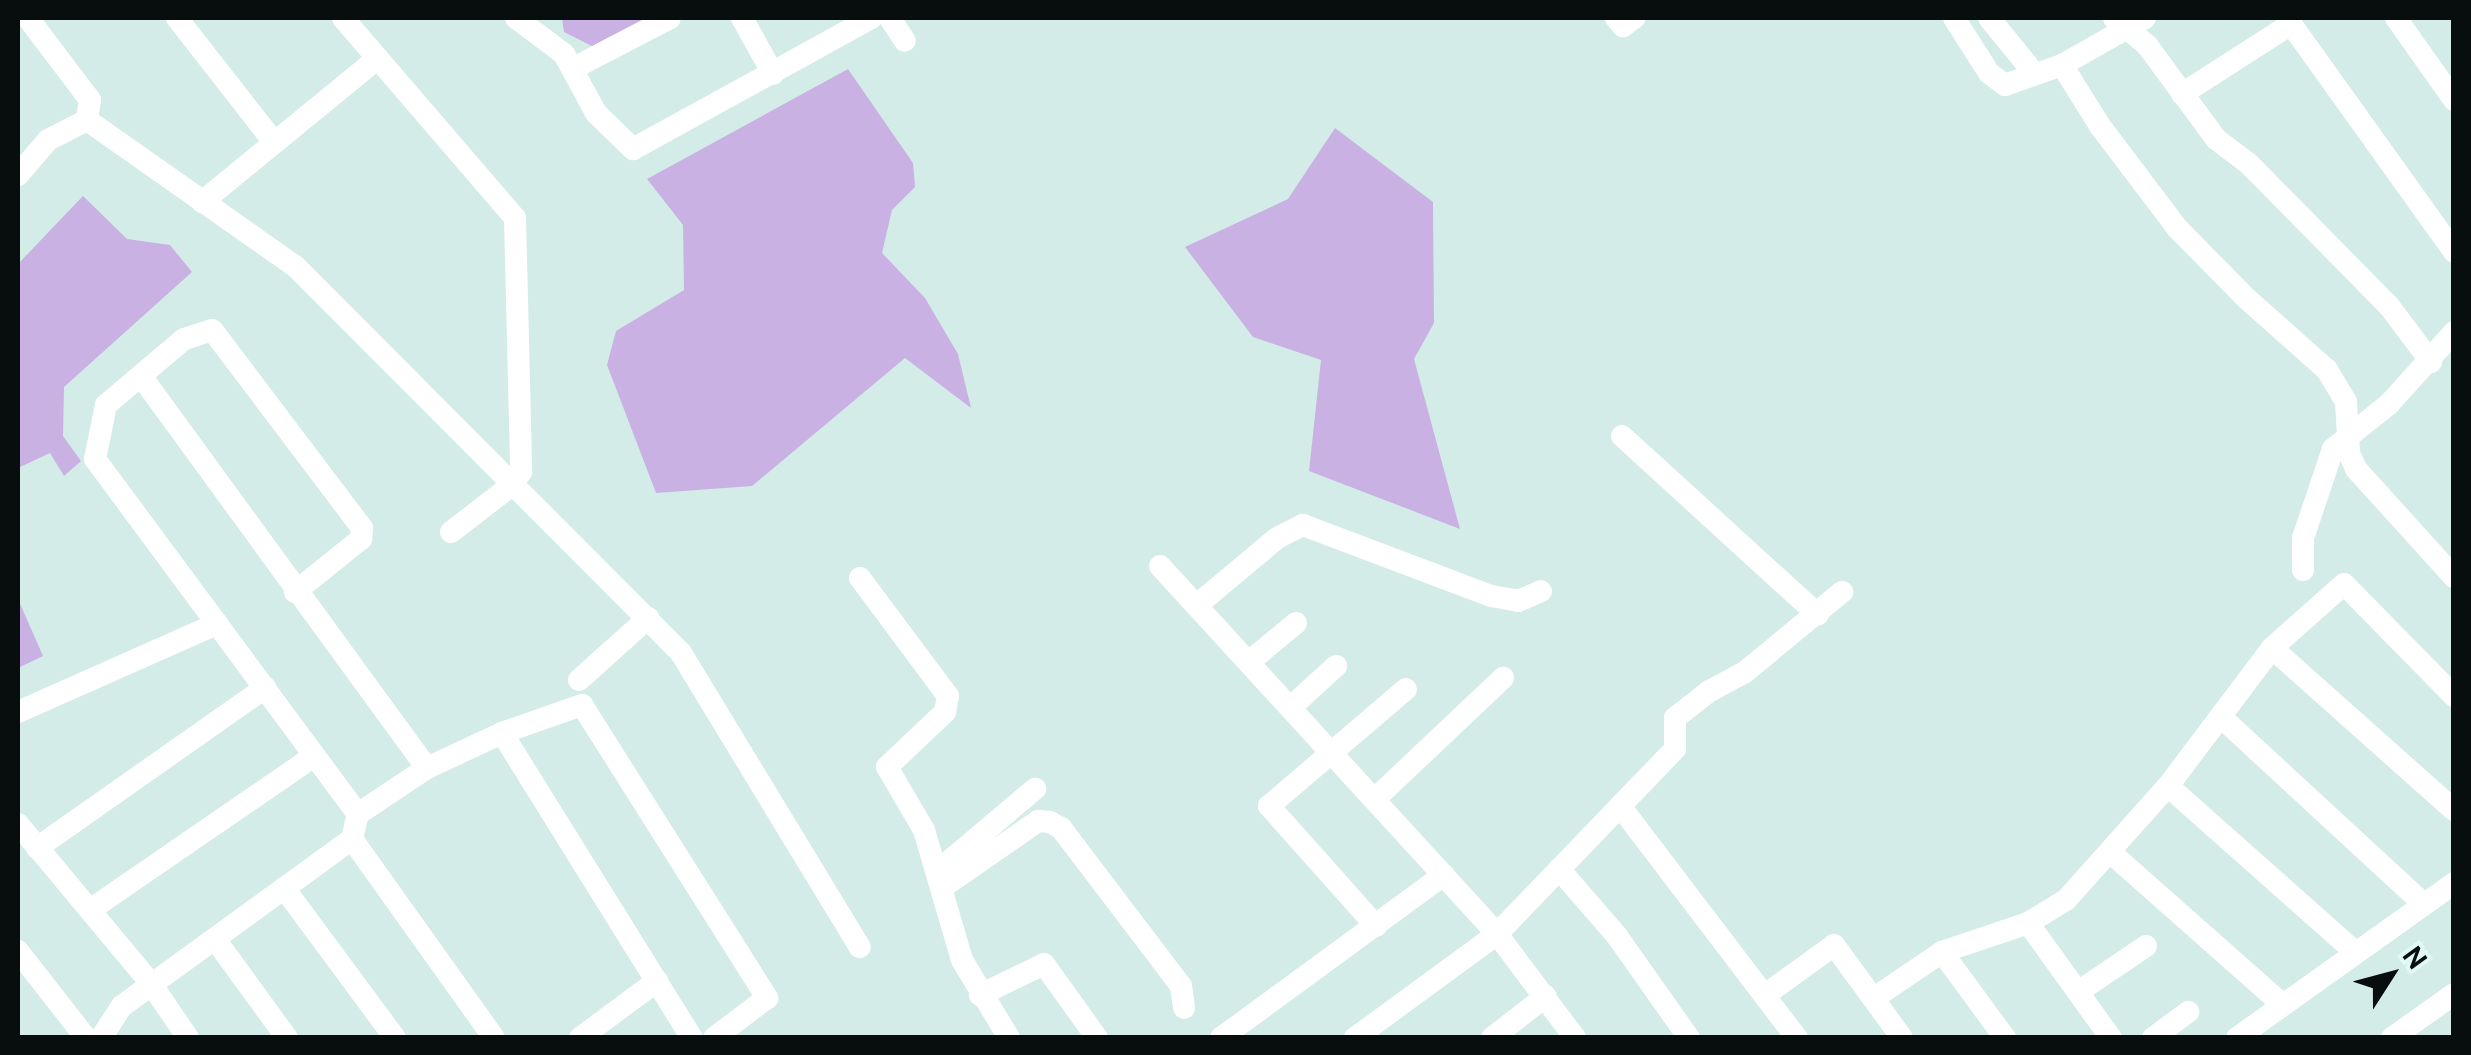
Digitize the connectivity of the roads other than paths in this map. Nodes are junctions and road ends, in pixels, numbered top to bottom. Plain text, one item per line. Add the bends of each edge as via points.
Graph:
1 (28, 18) edge
2 (178, 18) edge
3 (343, 18) edge
4 (516, 18) edge
5 (670, 18) edge
6 (742, 18) edge
7 (871, 18) edge
8 (890, 18) edge
9 (1616, 18) edge
10 (1634, 18) edge
11 (1954, 18) edge
12 (1989, 18) edge
13 (2396, 18) edge
14 (2129, 21) edge
15 (550, 28) edge
16 (905, 41) dead end
17 (378, 58) junction
18 (2062, 66) junction
19 (574, 68) junction
20 (773, 74) junction
21 (2034, 74) junction
22 (2182, 94) junction
23 (2454, 100) edge
24 (87, 120) junction
25 (274, 142) junction
26 (20, 166) edge
27 (202, 202) junction
28 (2454, 252) edge
29 (2454, 332) edge
30 (2431, 362) junction
31 (142, 376) junction
32 (2349, 435) junction
33 (1622, 436) dead end
34 (512, 486) junction
35 (451, 532) dead end
36 (2449, 562) edge
37 (1160, 566) dead end
38 (2303, 570) dead end
39 (860, 578) dead end
40 (1541, 590) dead end
41 (295, 592) junction
42 (1842, 592) dead end
43 (1197, 605) junction
44 (1818, 615) junction
45 (648, 618) junction
46 (1296, 623) dead end
47 (217, 624) junction
48 (2272, 648) junction
49 (1249, 662) junction
50 (1336, 666) dead end
51 (1504, 678) dead end
52 (579, 680) dead end
53 (265, 688) junction
54 (1406, 689) dead end
55 (2454, 696) edge
56 (1292, 707) junction
57 (18, 712) edge
58 (2220, 717) junction
59 (502, 734) junction
60 (1334, 752) junction
61 (314, 756) junction
62 (427, 768) junction
63 (2168, 786) junction
64 (1035, 789) dead end
65 (1376, 798) junction
66 (1620, 806) junction
67 (2454, 810) edge
68 (358, 814) junction
69 (18, 824) edge
70 (352, 839) junction
71 (37, 848) junction
72 (2110, 852) junction
73 (1559, 869) junction
74 (1444, 875) junction
75 (941, 879) junction
76 (2454, 884) edge
77 (284, 888) junction
78 (2424, 904) junction
79 (90, 910) junction
80 (2028, 923) junction
81 (1376, 926) junction
82 (1497, 934) junction
83 (216, 938) junction
84 (860, 946) dead end
85 (2146, 946) dead end
86 (18, 951) edge
87 (1942, 952) junction
88 (2356, 953) junction
89 (656, 981) junction
90 (152, 985) junction
91 (2078, 992) junction
92 (2454, 994) edge
93 (980, 995) junction
94 (1766, 995) junction
95 (1546, 996) junction
96 (1874, 998) junction
97 (2282, 1005) junction
98 (1184, 1008) dead end
99 (2188, 1012) dead end
100 (86, 1038) edge
101 (101, 1038) edge
102 (188, 1038) edge
103 (287, 1038) edge
104 (396, 1038) edge
105 (494, 1038) edge
106 (580, 1038) edge
107 (692, 1038) edge
108 (714, 1038) edge
109 (1009, 1038) edge
110 (1097, 1038) edge
111 (1222, 1038) edge
112 (1354, 1038) edge
113 (1492, 1038) edge
114 (1575, 1038) edge
115 (1689, 1038) edge
116 (1797, 1038) edge
117 (1902, 1038) edge
118 (2005, 1038) edge
119 (2111, 1038) edge
120 (2153, 1038) edge
121 (2237, 1038) edge
122 (2392, 1038) edge

1 - 24 street via 90,100
2 - 25 street
3 - 17 street
4 - 15 street
5 - 19 street
6 - 20 street
7 - 20 street
8 - 16 street
9 - 10 street via 1623,26
11 - 21 street via 1989,73 2005,85
12 - 21 street
13 - 23 street
14 - 18 street
14 - 22 street
15 - 19 street
17 - 25 street
17 - 34 street via 515,218 522,454
18 - 21 street
18 - 32 street via 2178,229 2327,370 2346,402
19 - 20 street via 589,103 633,150
22 - 28 street via 2291,24
22 - 30 street via 2216,139 2258,157
24 - 26 street via 48,140
24 - 27 street
25 - 27 street
27 - 34 street via 296,266
29 - 30 street
30 - 32 street
31 - 41 street
31 - 41 street via 184,339 212,330 356,518 365,535
31 - 47 street via 106,405 95,459
32 - 36 street via 2356,469
32 - 38 street via 2322,472 2303,538
33 - 44 street
34 - 35 street
34 - 45 street
37 - 43 street
39 - 75 street via 948,696 945,712 888,767 924,830
40 - 43 street via 1518,601 1491,596 1303,525 1277,538
41 - 62 street
42 - 44 street
43 - 49 street
44 - 66 street via 1675,718 1675,748
45 - 52 street
45 - 84 street via 682,653
46 - 49 street
47 - 53 street
47 - 57 street
48 - 55 street via 2344,584
48 - 58 street
48 - 67 street
49 - 56 street
50 - 56 street
51 - 65 street
53 - 61 street
53 - 71 street
54 - 60 street
56 - 60 street
58 - 63 street
58 - 78 street
59 - 62 street
59 - 89 street
59 - 108 street via 582,705 767,998
60 - 65 street
60 - 81 street via 1269,806
61 - 68 street
61 - 79 street
62 - 68 street
63 - 72 street
63 - 88 street
64 - 75 street
65 - 74 street
66 - 73 street
66 - 94 street
68 - 70 street
69 - 71 street
70 - 77 street
70 - 105 street
71 - 79 street
72 - 80 street via 2066,900
72 - 97 street
73 - 82 street
73 - 115 street via 1617,936
74 - 81 street
74 - 82 street
75 - 93 street via 962,960
75 - 98 street via 1038,821 1050,822 1181,986
76 - 78 street
77 - 83 street
77 - 104 street
78 - 88 street
79 - 90 street
80 - 87 street
80 - 91 street
81 - 111 street
82 - 95 street
82 - 112 street
83 - 90 street
83 - 103 street
85 - 91 street
86 - 100 street
87 - 96 street
87 - 118 street
88 - 97 street
89 - 106 street
89 - 107 street
90 - 101 street via 122,1006
90 - 102 street
91 - 119 street
92 - 122 street
93 - 109 street
93 - 110 street via 1044,964
94 - 96 street via 1834,946
94 - 116 street
95 - 113 street
95 - 114 street
96 - 117 street
97 - 121 street
99 - 120 street

